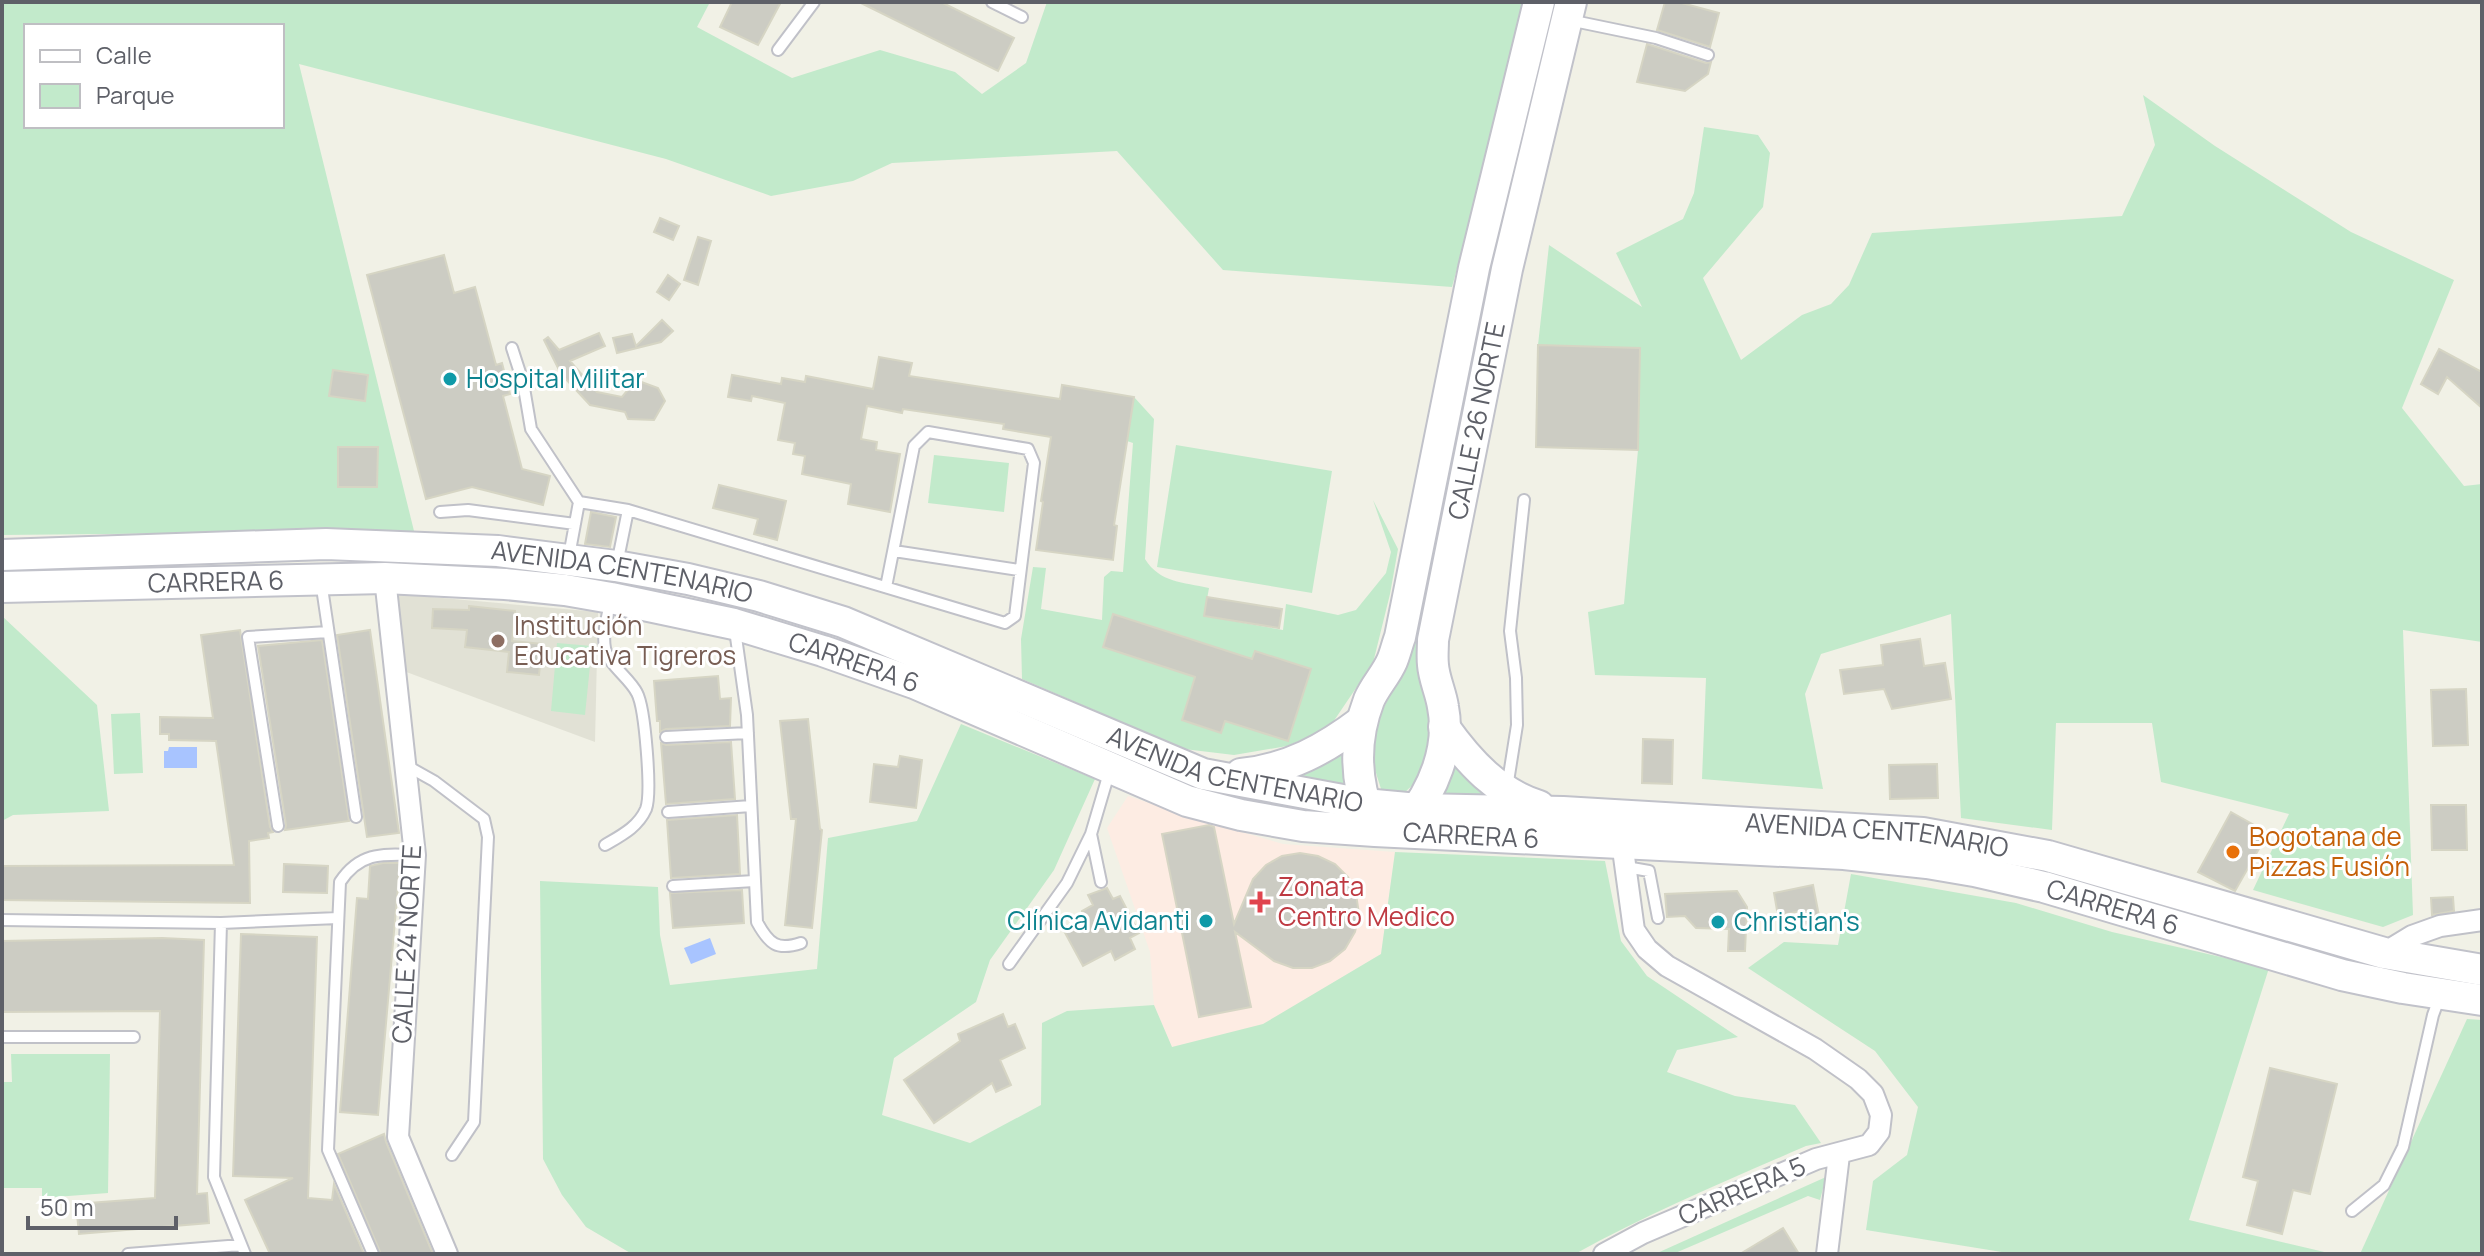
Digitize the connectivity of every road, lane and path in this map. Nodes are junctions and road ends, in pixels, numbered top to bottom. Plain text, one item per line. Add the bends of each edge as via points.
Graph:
1 (814, 2) edge
2 (992, 2) edge
3 (1538, 9) edge
4 (1568, 15) edge
5 (1022, 17) dead end
6 (778, 50) dead end
7 (1708, 55) dead end
8 (512, 348) dead end
9 (1524, 500) dead end
10 (579, 502) junction
11 (628, 510) junction
12 (440, 512) dead end
13 (575, 524) junction
14 (894, 551) junction
15 (2, 555) edge
16 (569, 560) junction
17 (616, 566) junction
18 (1019, 570) junction
19 (320, 578) junction
20 (385, 578) junction
21 (2, 587) edge
22 (886, 587) junction
23 (611, 598) junction
24 (734, 624) junction
25 (328, 632) junction
26 (1362, 721) junction
27 (1444, 727) junction
28 (748, 733) junction
29 (666, 737) dead end
30 (405, 765) junction
31 (1111, 768) junction
32 (1203, 774) junction
33 (1507, 792) junction
34 (751, 806) junction
35 (1418, 809) junction
36 (668, 812) dead end
37 (1563, 812) junction
38 (356, 817) dead end
39 (1379, 822) junction
40 (278, 826) dead end
41 (1091, 834) junction
42 (605, 845) dead end
43 (1624, 854) junction
44 (415, 855) junction
45 (754, 881) junction
46 (1101, 882) dead end
47 (673, 886) dead end
48 (338, 918) junction
49 (1658, 918) dead end
50 (2, 920) edge
51 (2482, 920) edge
52 (221, 923) junction
53 (801, 943) dead end
54 (2384, 953) junction
55 (1009, 964) dead end
56 (2482, 970) edge
57 (2441, 994) junction
58 (2482, 1000) edge
59 (2, 1037) edge
60 (134, 1037) dead end
61 (452, 1155) dead end
62 (1839, 1155) junction
63 (2352, 1211) dead end
64 (243, 1250) edge
65 (128, 1254) edge
66 (373, 1254) edge
67 (447, 1254) edge
68 (1604, 1254) edge
69 (1827, 1254) edge

1 - 6 lane
2 - 5 lane
3 - 26 main road, CALLE 26 NORTE via 1474,268 1400,637
4 - 7 lane
4 - 27 main road, CALLE 26 NORTE via 1507,269 1433,640
8 - 10 lane via 531,429
9 - 33 lane via 1510,631 1517,725
10 - 11 lane
10 - 13 lane
11 - 17 lane
11 - 22 lane
12 - 13 lane via 468,510
13 - 16 lane
14 - 18 lane
14 - 18 lane via 914,446 928,432 1028,449 1034,463
14 - 22 lane
15 - 16 main road, AVENIDA CENTENARIO via 326,544 498,551
16 - 17 main road, AVENIDA CENTENARIO
17 - 23 street
17 - 32 main road, AVENIDA CENTENARIO via 759,596 843,622
18 - 22 lane via 1015,616 1005,623
19 - 20 main road, CARRERA 6
19 - 21 main road, CARRERA 6
19 - 25 lane
20 - 23 main road, CARRERA 6 via 505,584
20 - 30 street, CALLE 24 NORTE
23 - 24 main road, CARRERA 6
23 - 42 lane via 604,647 638,694 649,797 633,829
24 - 28 lane
24 - 31 main road, CARRERA 6 via 914,683
25 - 38 lane
25 - 40 lane via 248,637
26 - 32 main road via 1288,765 1232,775
26 - 39 main road, CALLE 26 NORTE via 1358,762
27 - 33 main road via 1483,774
27 - 35 main road, CALLE 26 NORTE via 1437,769
28 - 29 lane
28 - 34 lane
30 - 44 street, CALLE 24 NORTE
30 - 61 lane via 484,819 488,837 474,1122
31 - 39 main road, CARRERA 6 via 1187,801 1241,815 1303,826
31 - 41 lane
32 - 39 main road, AVENIDA CENTENARIO
33 - 37 main road
34 - 36 lane
34 - 45 lane
35 - 37 main road, AVENIDA CENTENARIO
35 - 39 main road, CALLE 26 NORTE
35 - 39 main road, AVENIDA CENTENARIO
37 - 54 main road, AVENIDA CENTENARIO via 1896,831 1968,840 2048,856
39 - 43 main road, CARRERA 6
41 - 46 lane
41 - 55 lane via 1067,883
43 - 49 lane via 1649,871
43 - 57 main road, CARRERA 6 via 1844,854 1974,871 2342,975
43 - 62 street, CARRERA 5 via 1634,930 1647,949 1667,966 1815,1049 1873,1094 1881,1115 1874,1138
44 - 48 lane via 364,858 349,868 340,882
44 - 67 street, CALLE 24 NORTE via 398,1137
45 - 47 lane
45 - 53 lane via 757,922 764,935 786,948
48 - 52 lane
48 - 66 lane via 328,1150
50 - 52 lane
51 - 54 street via 2440,926
52 - 64 lane via 214,1177
54 - 56 main road, AVENIDA CENTENARIO
57 - 58 main road, CARRERA 6
57 - 63 lane via 2403,1147 2384,1185
59 - 60 lane
62 - 68 street, CARRERA 5 via 1816,1159
62 - 69 street
64 - 65 lane

